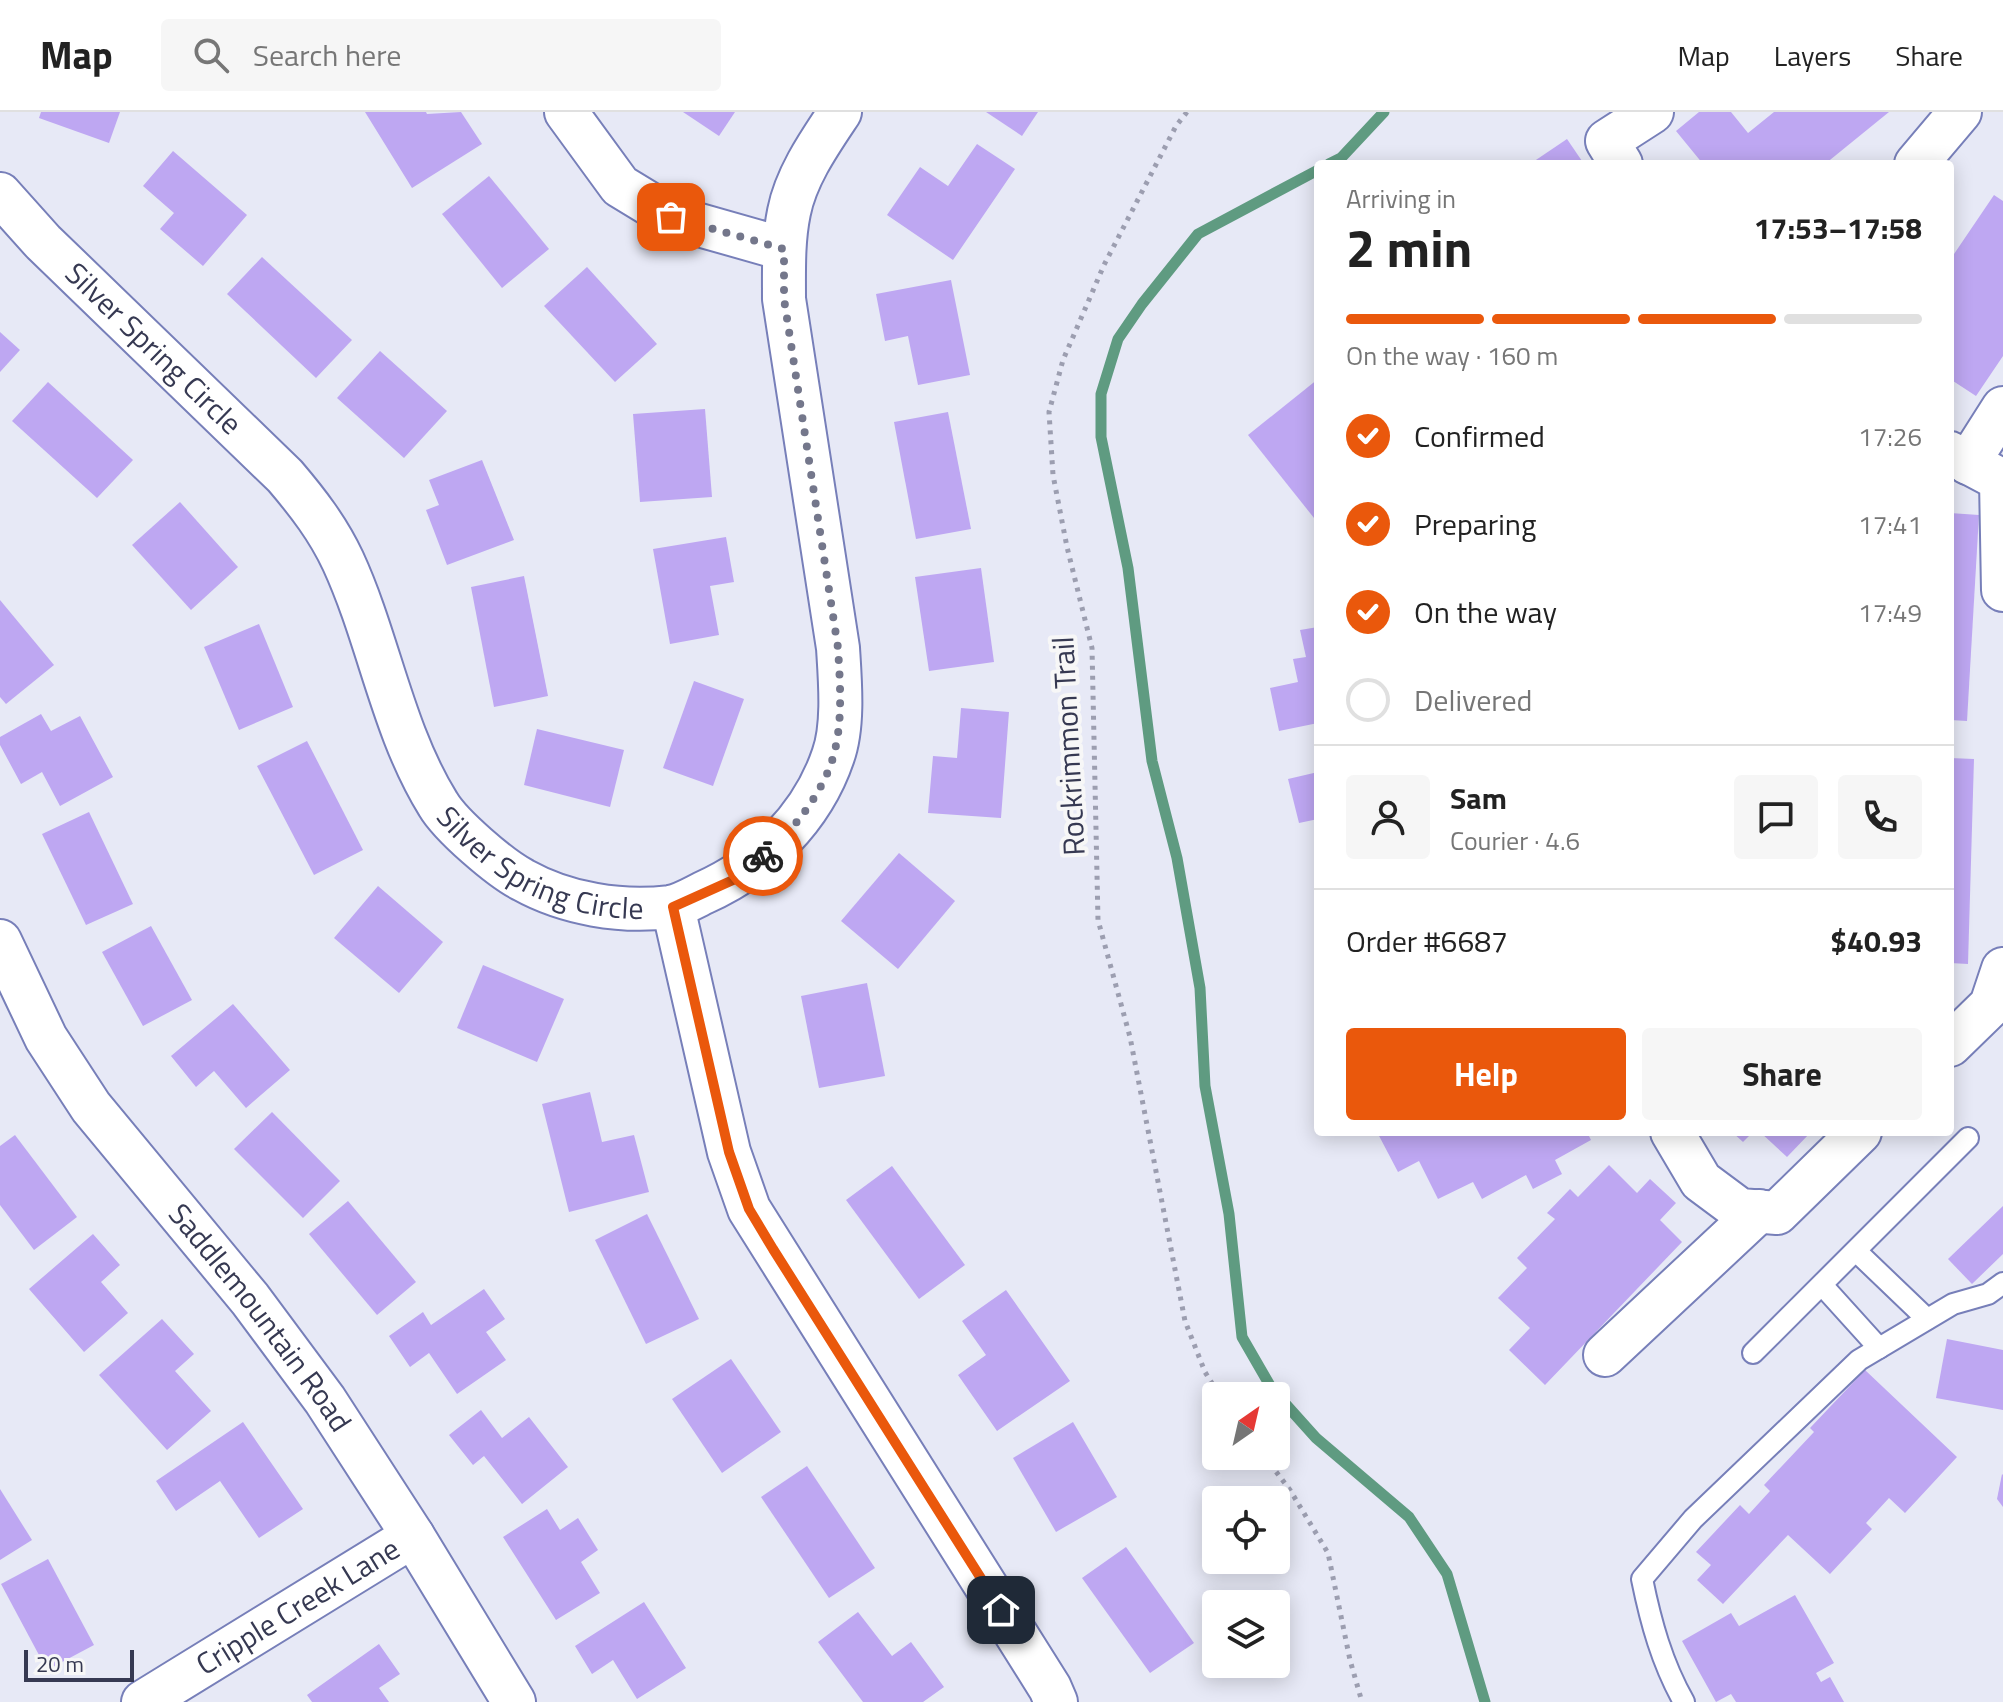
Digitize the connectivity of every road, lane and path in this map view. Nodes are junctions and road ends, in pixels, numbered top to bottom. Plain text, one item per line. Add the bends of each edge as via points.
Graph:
1 (566, 112) edge
2 (840, 112) edge
3 (1187, 112) edge
4 (1652, 112) edge
5 (1960, 112) edge
6 (1619, 160) edge
7 (1919, 160) edge
8 (0, 194) edge
9 (784, 249) junction
10 (2003, 408) edge
11 (1959, 458) edge
12 (2003, 590) edge
13 (673, 907) junction
14 (0, 941) edge
15 (2003, 969) edge
16 (1954, 1041) edge
17 (1674, 1136) edge
18 (1856, 1136) edge
19 (1968, 1138) dead end
20 (1759, 1211) junction
21 (1856, 1251) junction
22 (2003, 1283) edge
23 (1822, 1285) junction
24 (1927, 1319) junction
25 (1879, 1348) junction
26 (1753, 1353) dead end
27 (1605, 1355) dead end
28 (1211, 1382) edge
29 (1275, 1470) edge
30 (413, 1536) junction
31 (143, 1702) edge
32 (514, 1702) edge
33 (1056, 1702) edge
34 (1362, 1702) edge
35 (1684, 1702) edge

1 - 9 street via 620,186 671,217
2 - 9 street, Silver Spring Circle via 802,176 789,209
3 - 28 path, Rockrimmon Trail via 1104,265 1063,360 1049,412 1053,475 1092,648 1098,920 1130,1037 1185,1321
4 - 6 street via 1607,141
5 - 7 street
8 - 13 street, Silver Spring Circle via 285,476 317,515 343,562 415,760 439,806 522,880 570,900 619,908
9 - 13 street, Silver Spring Circle via 784,299 838,648 841,698 834,755 807,810 775,847 733,880
10 - 11 street
11 - 12 street via 2001,480
13 - 33 street via 729,1152 749,1209
14 - 30 street, Saddlemountain Road via 46,1038 91,1107 250,1299 325,1400
15 - 16 street via 1991,1005
17 - 20 street via 1701,1181 1740,1210
18 - 20 street via 1777,1213
19 - 21 lane
20 - 27 street
21 - 23 lane
21 - 24 lane
22 - 24 lane
23 - 25 lane
23 - 26 lane
24 - 25 lane
25 - 35 lane via 1859,1360 1693,1519 1642,1579 1651,1626
29 - 34 path via 1328,1553
30 - 31 street, Cripple Creek Lane
30 - 32 street, Saddlemountain Road

